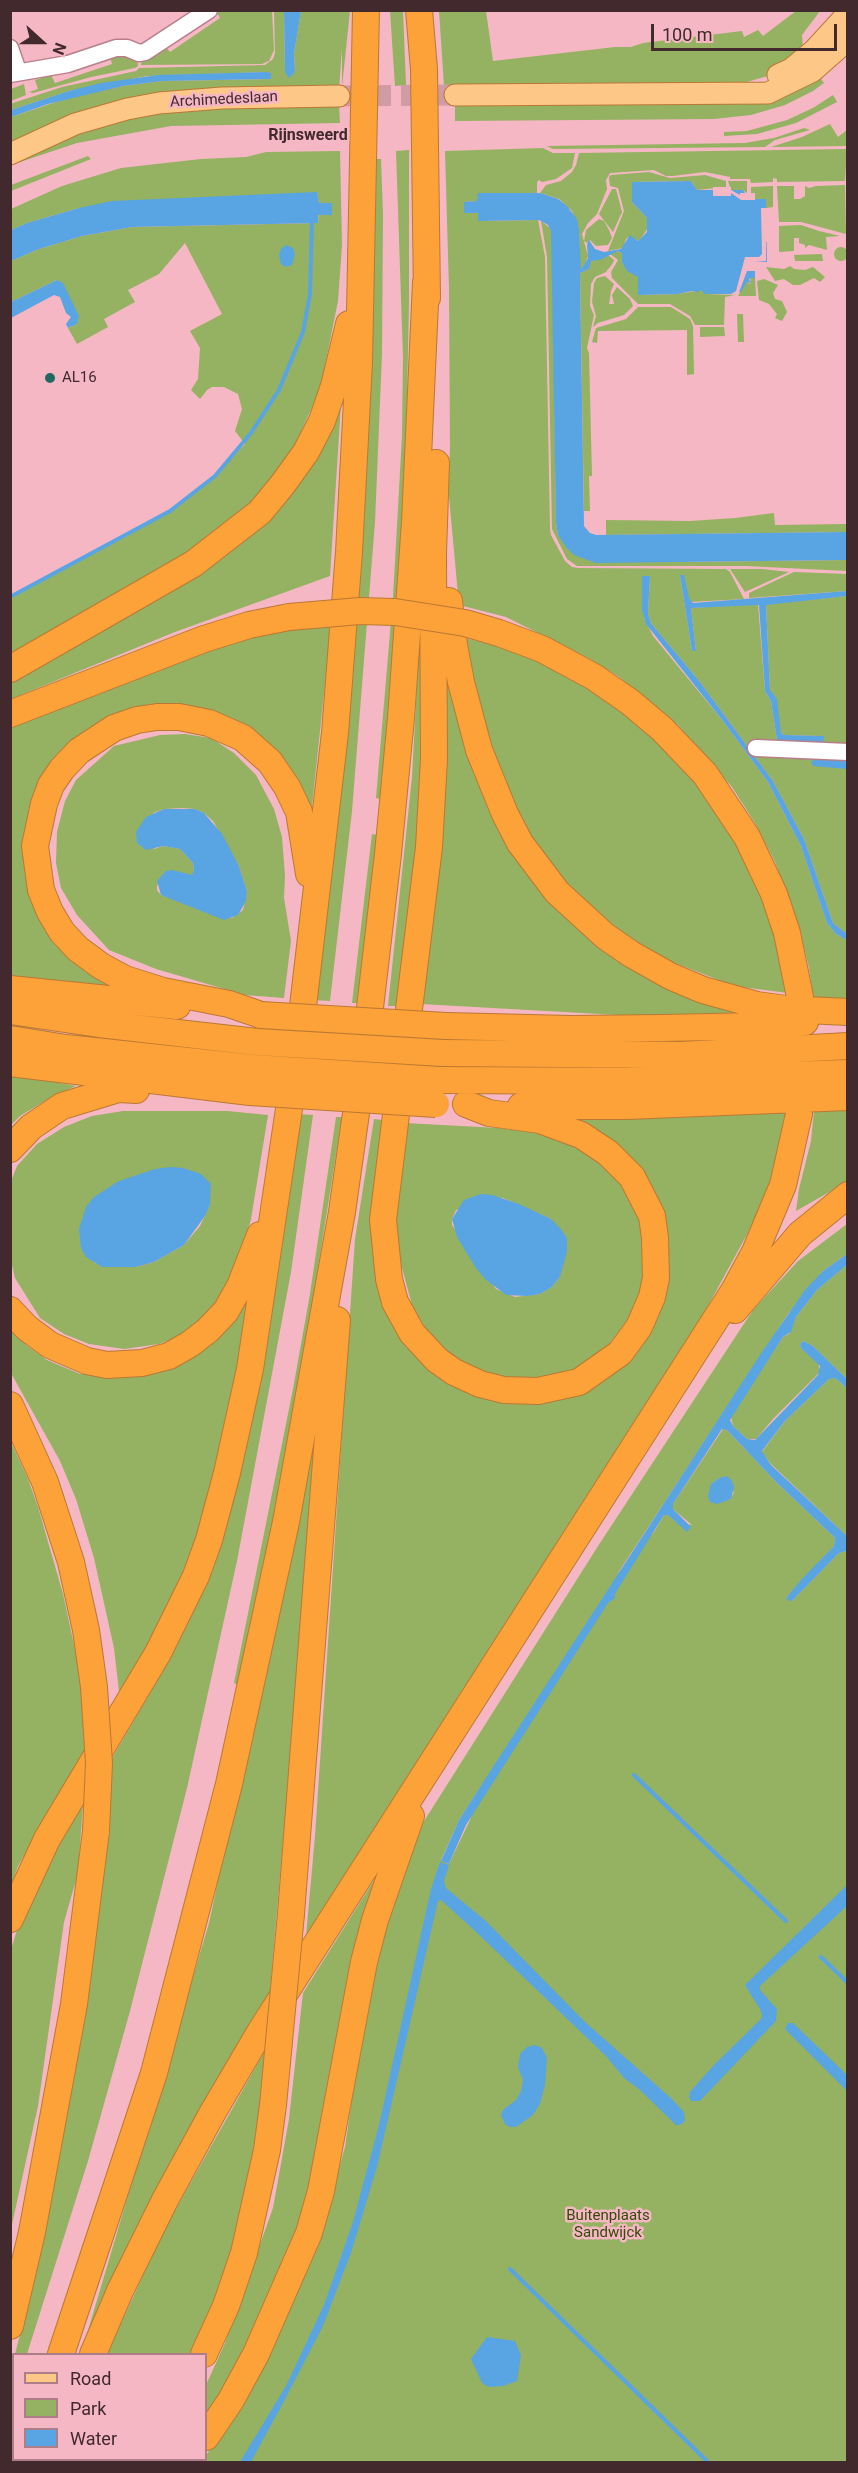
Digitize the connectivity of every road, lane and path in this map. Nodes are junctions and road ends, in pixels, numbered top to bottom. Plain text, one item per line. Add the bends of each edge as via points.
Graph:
1 (209, 10) edge
2 (366, 10) edge
3 (419, 10) edge
4 (848, 13) edge
5 (847, 39) edge
6 (10, 48) edge
7 (14, 72) edge
8 (455, 95) tunnel mouth
9 (727, 95) junction
10 (339, 96) tunnel mouth
11 (10, 154) edge
12 (361, 277) junction
13 (426, 282) junction
14 (436, 463) junction
15 (10, 669) edge
16 (10, 714) edge
17 (756, 748) dead end
18 (848, 752) edge
19 (314, 916) junction
20 (10, 989) edge
21 (800, 997) dead end
22 (10, 1011) edge
23 (848, 1012) edge
24 (261, 1015) junction
25 (848, 1018) edge
26 (10, 1039) edge
27 (848, 1046) edge
28 (10, 1063) edge
29 (848, 1073) edge
30 (252, 1080) junction
31 (220, 1089) junction
32 (438, 1092) junction
33 (848, 1097) edge
34 (466, 1104) junction
35 (799, 1114) dead end
36 (10, 1149) edge
37 (281, 1172) junction
38 (848, 1195) edge
39 (342, 1212) junction
40 (10, 1310) edge
41 (695, 1356) junction
42 (10, 1405) edge
43 (429, 1768) junction
44 (10, 1919) edge
45 (10, 2326) edge
46 (62, 2353) edge
47 (94, 2353) edge
48 (205, 2353) edge
49 (207, 2436) edge

1 - 7 street via 145,52 116,48 68,64
2 - 12 highway
3 - 13 highway via 424,69
4 - 9 main road via 791,69
5 - 9 main road via 813,71 768,93
6 - 7 street
8 - 9 main road
10 - 11 main road, Archimedeslaan via 184,99 148,105 75,124
12 - 15 highway via 322,421 306,452 260,512 193,564
12 - 19 highway via 349,552
13 - 14 highway
13 - 39 highway via 401,718 372,990
14 - 23 highway via 461,682 479,750 496,793 520,843 537,867 605,936 670,976 757,1005
14 - 34 highway via 434,770 429,847 383,1220 389,1279 395,1302 412,1333 454,1372 504,1390 538,1391 579,1382 620,1353 639,1327 656,1278 652,1216 632,1178 581,1135 540,1120 489,1113
16 - 21 highway, bridge via 204,639 289,617 348,611 395,612 499,633 543,649 594,677 662,729 705,774 747,837 774,894 787,933
17 - 18 street
19 - 24 highway via 299,812 270,762 243,738 194,719 137,720 106,731 79,751 51,785 35,846 37,868 50,912 70,941 125,979
19 - 37 highway
20 - 24 highway
22 - 27 highway, bridge via 257,1042 443,1053 681,1055
24 - 25 highway, bridge via 571,1029 759,1026
26 - 30 highway
28 - 31 highway
29 - 32 highway
30 - 31 highway
30 - 32 highway, bridge
31 - 36 highway via 118,1089 90,1096 44,1117
32 - 34 highway
33 - 34 highway via 627,1106
35 - 41 highway via 774,1208 735,1289
37 - 40 highway via 257,1245 225,1311 208,1330 169,1356 142,1363 107,1365 87,1360 50,1345
37 - 44 highway via 250,1370 227,1473 199,1567 158,1653 47,1839
38 - 41 highway via 800,1234
39 - 46 highway via 286,1522 229,1784 154,2073
39 - 48 highway, bridge via 333,1384 273,2105 244,2253
41 - 43 highway
42 - 45 highway, bridge via 45,1482 68,1553 86,1630 99,1763 96,1831 75,2004
43 - 47 highway via 213,2112 120,2291
43 - 49 highway via 364,1962 330,2146 309,2233 256,2354

